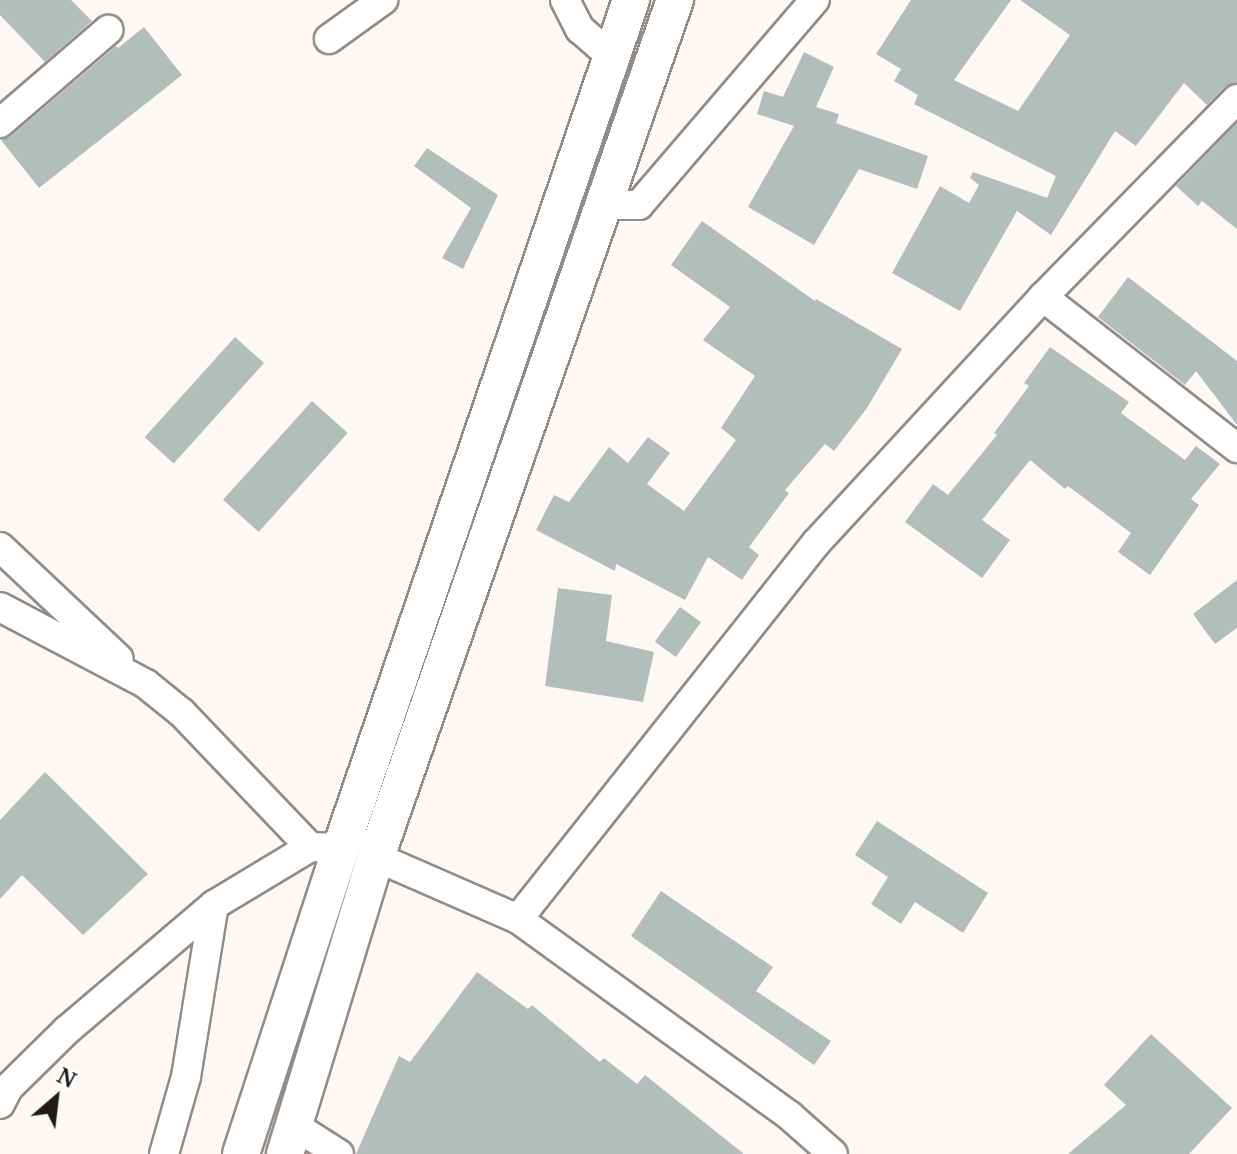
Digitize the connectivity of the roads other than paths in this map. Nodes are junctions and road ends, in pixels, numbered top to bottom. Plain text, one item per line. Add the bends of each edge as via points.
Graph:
1 (383, 0) edge
2 (565, 0) edge
3 (631, 0) edge
4 (675, 0) edge
5 (815, 0) edge
6 (108, 30) dead end
7 (329, 39) dead end
8 (613, 58) junction
9 (1237, 99) edge
10 (0, 123) edge
11 (606, 205) junction
12 (1043, 297) junction
13 (1237, 448) edge
14 (0, 547) edge
15 (0, 607) edge
16 (146, 684) junction
17 (326, 848) junction
18 (376, 857) junction
19 (214, 905) junction
20 (518, 919) junction
21 (0, 1104) edge
22 (290, 1140) edge
23 (164, 1154) edge
24 (241, 1154) edge
25 (339, 1154) edge
26 (833, 1154) edge

1 - 7 street
2 - 8 street via 580,29
3 - 8 main road
4 - 11 main road
5 - 11 street via 639,205
6 - 10 street
8 - 17 main road
9 - 12 street
11 - 18 main road
12 - 13 street
12 - 20 street via 817,542
14 - 16 street
15 - 16 street
16 - 17 street
17 - 19 street
17 - 24 main road
18 - 20 street
18 - 22 main road
19 - 21 street via 67,1030 8,1088
19 - 23 street via 186,1077
20 - 26 street via 790,1116
22 - 25 street

